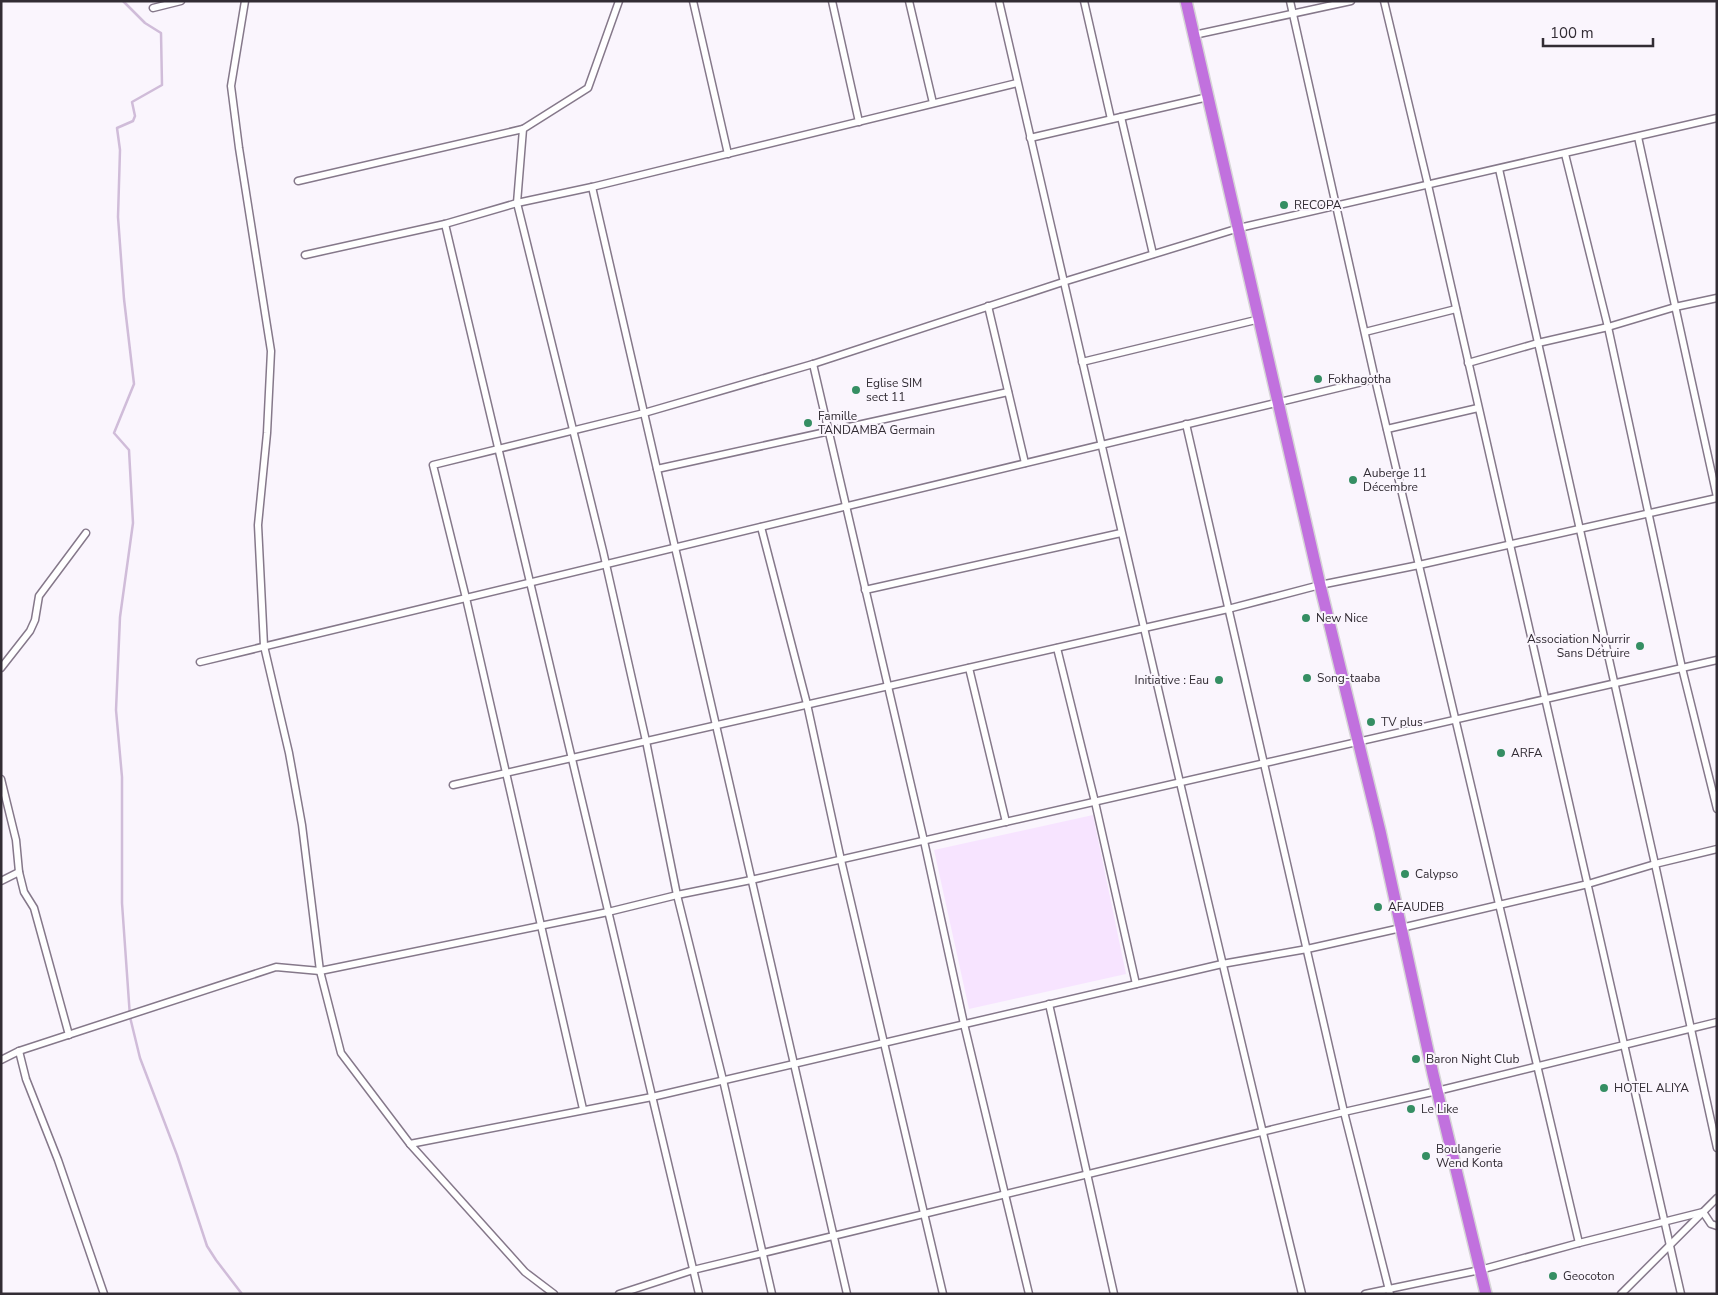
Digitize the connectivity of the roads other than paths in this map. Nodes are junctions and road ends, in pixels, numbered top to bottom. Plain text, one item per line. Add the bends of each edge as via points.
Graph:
1 (180, 1) edge
2 (245, 1) edge
3 (619, 1) edge
4 (692, 1) edge
5 (832, 1) edge
6 (909, 1) edge
7 (999, 1) edge
8 (1084, 1) edge
9 (1186, 1) edge
10 (1290, 1) edge
11 (1351, 1) edge
12 (1384, 1) edge
13 (152, 8) dead end
14 (1293, 14) junction
15 (1194, 35) junction
16 (1018, 82) junction
17 (1208, 97) junction
18 (933, 104) junction
19 (1120, 116) junction
20 (1717, 118) edge
21 (1111, 119) junction
22 (859, 122) junction
23 (524, 129) junction
24 (1638, 137) junction
25 (1030, 138) junction
26 (728, 154) junction
27 (1565, 154) junction
28 (1499, 169) junction
29 (298, 181) dead end
30 (1428, 185) junction
31 (592, 187) junction
32 (517, 203) junction
33 (1336, 207) junction
34 (445, 224) junction
35 (1239, 228) junction
36 (1153, 254) junction
37 (305, 255) dead end
38 (1063, 282) junction
39 (1717, 298) edge
40 (988, 306) junction
41 (1675, 307) junction
42 (1456, 309) junction
43 (1260, 319) junction
44 (1608, 327) junction
45 (1365, 332) junction
46 (1538, 344) junction
47 (1082, 362) junction
48 (1468, 363) junction
49 (813, 364) junction
50 (1375, 379) junction
51 (1008, 392) junction
52 (1279, 402) junction
53 (1478, 408) junction
54 (644, 413) junction
55 (1186, 424) junction
56 (1387, 429) junction
57 (573, 431) junction
58 (828, 431) junction
59 (1101, 445) junction
60 (499, 449) junction
61 (1025, 463) junction
62 (657, 469) junction
63 (1717, 497) edge
64 (846, 506) junction
65 (1648, 513) junction
66 (761, 527) junction
67 (1580, 529) junction
68 (1121, 533) junction
69 (86, 534) dead end
70 (1510, 545) junction
71 (675, 547) junction
72 (606, 564) junction
73 (1419, 565) junction
74 (530, 582) junction
75 (1320, 585) junction
76 (865, 590) junction
77 (466, 598) junction
78 (1228, 609) junction
79 (1143, 628) junction
80 (264, 646) junction
81 (1057, 648) junction
82 (1717, 660) edge
83 (200, 662) dead end
84 (1, 668) edge
85 (969, 668) junction
86 (1682, 668) junction
87 (1614, 684) junction
88 (887, 686) junction
89 (1544, 700) junction
90 (807, 704) junction
91 (1455, 720) junction
92 (716, 725) junction
93 (646, 741) junction
94 (1359, 742) junction
95 (572, 758) junction
96 (1263, 764) junction
97 (506, 774) junction
98 (1, 779) edge
99 (1179, 783) junction
100 (453, 785) dead end
101 (1095, 802) junction
102 (1717, 809) edge
103 (1006, 822) junction
104 (924, 841) junction
105 (1717, 849) edge
106 (841, 860) junction
107 (1655, 864) junction
108 (19, 872) junction
109 (751, 880) junction
110 (1, 881) edge
111 (1588, 884) junction
112 (677, 895) junction
113 (1499, 905) junction
114 (608, 912) junction
115 (541, 925) junction
116 (1401, 928) junction
117 (1307, 949) junction
118 (1222, 964) junction
119 (320, 971) junction
120 (1136, 984) junction
121 (1050, 1004) junction
122 (1717, 1022) edge
123 (964, 1024) junction
124 (1691, 1029) junction
125 (69, 1035) junction
126 (884, 1043) junction
127 (1625, 1044) junction
128 (19, 1051) junction
129 (1, 1060) edge
130 (793, 1064) junction
131 (1536, 1066) junction
132 (723, 1080) junction
133 (1438, 1091) junction
134 (652, 1097) junction
135 (583, 1109) junction
136 (1344, 1112) junction
137 (1262, 1132) junction
138 (410, 1144) junction
139 (1717, 1148) edge
140 (1087, 1175) junction
141 (1006, 1194) junction
142 (1717, 1198) edge
143 (1703, 1212) junction
144 (925, 1214) junction
145 (1664, 1222) junction
146 (1717, 1226) edge
147 (833, 1236) junction
148 (1579, 1243) junction
149 (1670, 1246) junction
150 (763, 1253) junction
151 (693, 1270) junction
152 (1480, 1270) junction
153 (1389, 1291) edge
154 (104, 1294) edge
155 (554, 1294) edge
156 (619, 1294) edge
157 (699, 1294) edge
158 (772, 1294) edge
159 (848, 1294) edge
160 (943, 1294) edge
161 (1029, 1294) edge
162 (1114, 1294) edge
163 (1302, 1294) edge
164 (1366, 1294) edge
165 (1486, 1294) edge
166 (1621, 1294) edge
167 (1681, 1294) edge

1 - 13 street
2 - 80 street via 231,86 271,351 258,525
3 - 23 street via 588,88
4 - 26 street
5 - 22 street
6 - 18 street
7 - 16 street
8 - 21 street
9 - 15 highway
10 - 14 street
11 - 14 street
12 - 30 street
14 - 15 street
14 - 33 street
15 - 17 highway
16 - 18 street
16 - 25 street
17 - 19 street
17 - 35 highway
18 - 22 street
19 - 21 street
19 - 36 street
20 - 24 street
21 - 25 street
22 - 26 street
23 - 29 street
23 - 32 street
24 - 27 street
24 - 41 street
25 - 38 street
26 - 31 street
27 - 28 street
27 - 44 street
28 - 30 street
28 - 46 street
30 - 33 street
30 - 42 street
31 - 32 street
31 - 54 street
32 - 34 street
32 - 57 street
33 - 35 street
33 - 45 street
34 - 37 street
34 - 60 street
35 - 36 street
35 - 43 highway
36 - 38 street
38 - 40 street
38 - 47 street
39 - 41 street
40 - 49 street
40 - 51 street
41 - 44 street
41 - 63 street
42 - 45 street
42 - 48 street
43 - 47 street
43 - 52 highway
44 - 46 street
44 - 65 street
45 - 50 street
46 - 48 street
46 - 67 street
47 - 59 street
48 - 53 street
49 - 54 street
49 - 58 street
50 - 52 street
50 - 56 street
51 - 58 street
51 - 61 street
52 - 55 street
52 - 75 highway
53 - 56 street
53 - 70 street
54 - 57 street
54 - 62 street
55 - 59 street
55 - 78 street
56 - 73 street
57 - 60 street
57 - 72 street
58 - 62 street
58 - 64 street
59 - 61 street
59 - 68 street
60 - 74 street
60 - 77 street via 433,465
61 - 64 street
62 - 71 street
63 - 65 street
64 - 66 street
64 - 76 street
65 - 67 street
65 - 86 street
66 - 71 street
66 - 90 street
67 - 70 street
67 - 87 street
68 - 76 street
68 - 79 street
69 - 84 street via 40,596 30,631
70 - 73 street
70 - 89 street
71 - 72 street
71 - 92 street
72 - 74 street
72 - 93 street
73 - 75 street
73 - 91 street
74 - 77 street
74 - 95 street
75 - 78 street
75 - 94 highway
76 - 88 street
77 - 80 street
77 - 97 street
78 - 79 street
78 - 96 street
79 - 81 street
79 - 99 street
80 - 83 street
80 - 119 street via 289,752
81 - 85 street
81 - 101 street
82 - 86 street
85 - 88 street
85 - 103 street
86 - 87 street
86 - 102 street
87 - 89 street
87 - 107 street
88 - 90 street
88 - 104 street
89 - 91 street
89 - 111 street
90 - 92 street
90 - 106 street
91 - 94 street
91 - 113 street
92 - 93 street
92 - 109 street
93 - 95 street
93 - 112 street
94 - 96 street
94 - 116 highway
95 - 97 street
95 - 114 street
96 - 99 street
96 - 117 street
97 - 100 street
97 - 115 street
98 - 108 street via 16,840
99 - 101 street
99 - 118 street
101 - 103 street
101 - 120 street
103 - 104 street
104 - 106 street
104 - 123 street
105 - 107 street
106 - 109 street
106 - 126 street
107 - 111 street
107 - 124 street
108 - 110 street
108 - 125 street via 24,892 34,908
109 - 112 street
109 - 130 street
111 - 113 street
111 - 127 street
112 - 114 street
112 - 132 street
113 - 116 street
113 - 131 street
114 - 115 street
114 - 134 street
115 - 119 street
115 - 135 street
116 - 117 street
116 - 133 highway
117 - 118 street
117 - 136 street
118 - 120 street
118 - 137 street
119 - 125 street via 276,967
119 - 138 street via 341,1054
120 - 121 street
121 - 123 street
121 - 140 street
122 - 124 street
123 - 126 street
123 - 141 street
124 - 127 street
124 - 139 street
125 - 128 street
126 - 130 street
126 - 144 street
127 - 131 street
127 - 145 street
128 - 129 street
128 - 154 street via 26,1079
130 - 132 street
130 - 147 street
131 - 133 street
131 - 148 street
132 - 134 street
132 - 150 street
133 - 136 street
133 - 152 highway
134 - 135 street
134 - 151 street
135 - 138 street
136 - 137 street
136 - 153 street
137 - 140 street
137 - 163 street
138 - 155 street via 525,1272
140 - 141 street
140 - 162 street
141 - 144 street
141 - 161 street
142 - 143 street
143 - 145 street
143 - 146 street via 1710,1224
143 - 149 street
144 - 147 street
144 - 160 street
145 - 148 street
145 - 149 street
147 - 150 street
147 - 159 street
148 - 152 street
149 - 166 street
149 - 167 street
150 - 151 street
150 - 158 street
151 - 156 street
151 - 157 street
152 - 153 street
152 - 165 highway
153 - 164 street

